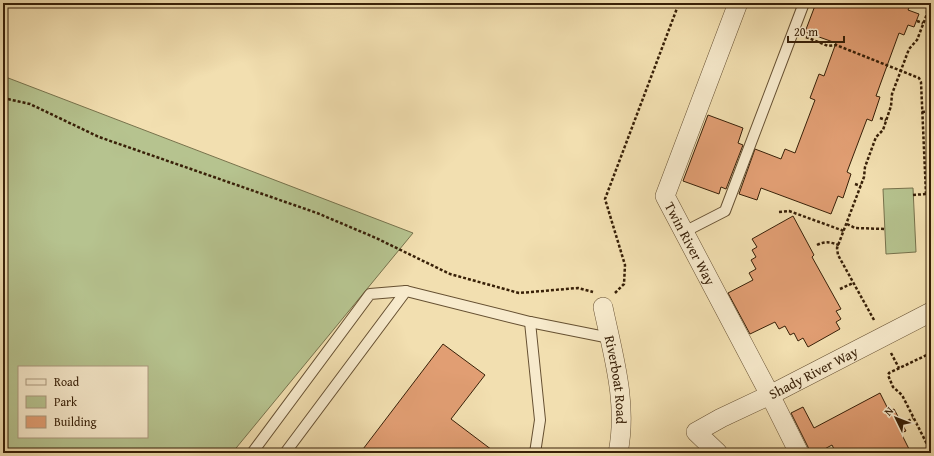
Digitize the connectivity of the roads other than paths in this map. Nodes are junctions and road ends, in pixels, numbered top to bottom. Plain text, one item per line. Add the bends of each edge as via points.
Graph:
1 (738, 3) edge
2 (801, 4) edge
3 (684, 232) junction
4 (406, 291) junction
5 (603, 307) road end
6 (931, 312) edge
7 (530, 322) junction
8 (610, 338) junction
9 (770, 395) junction
10 (252, 453) edge
11 (285, 453) edge
12 (535, 453) edge
13 (618, 453) edge
14 (718, 453) edge
15 (799, 453) edge

1 - 3 street, Twin River Way via 665,196
2 - 3 lane via 793,32 725,211
3 - 9 street, Twin River Way
4 - 7 lane
4 - 10 lane via 370,294
4 - 11 lane
5 - 8 street, Riverboat Road
6 - 9 street, Shady River Way
7 - 8 lane
7 - 12 lane via 540,420
8 - 13 street, Riverboat Road via 622,411
9 - 14 street, Shady River Way via 696,432
9 - 15 street, Twin River Way

